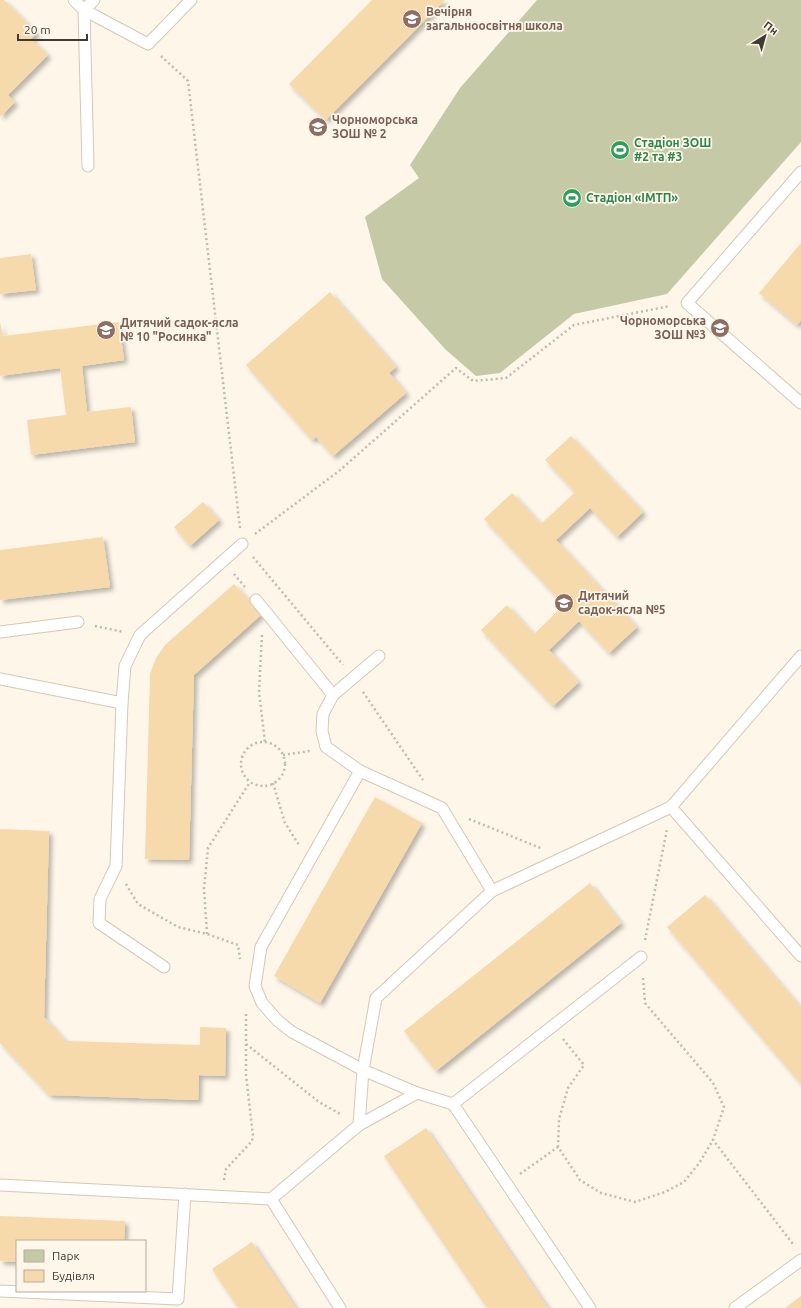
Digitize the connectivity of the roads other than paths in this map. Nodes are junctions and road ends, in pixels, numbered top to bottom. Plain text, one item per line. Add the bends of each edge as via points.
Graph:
1 (74, 0) edge
2 (94, 0) edge
3 (191, 0) edge
4 (84, 10) junction
5 (88, 166) dead end
6 (801, 172) edge
7 (801, 404) edge
8 (242, 544) road end
9 (256, 600) road end
10 (78, 622) road end
11 (0, 632) edge
12 (379, 656) dead end
13 (801, 656) edge
14 (0, 678) edge
15 (333, 695) junction
16 (122, 703) junction
17 (360, 771) junction
18 (671, 807) junction
19 (492, 891) junction
20 (801, 956) edge
21 (641, 957) road end
22 (164, 967) dead end
23 (363, 1070) junction
24 (417, 1093) junction
25 (453, 1104) junction
26 (359, 1125) junction
27 (0, 1186) edge
28 (185, 1194) junction
29 (271, 1199) junction
30 (801, 1260) edge
31 (0, 1291) edge
32 (16, 1292) edge
33 (25, 1292) edge
34 (340, 1308) edge
35 (590, 1308) edge
36 (735, 1308) edge

1 - 4 lane
2 - 4 lane
3 - 4 lane via 148,44
4 - 5 lane
6 - 7 lane via 687,303
8 - 16 lane via 140,635 125,666
9 - 15 lane
10 - 11 lane
12 - 15 lane
13 - 18 lane
14 - 16 lane
15 - 17 lane via 323,714 322,731 326,747
16 - 22 lane via 116,866 100,899 99,923
17 - 19 lane via 442,808
17 - 23 lane via 261,947 255,986 262,1003 292,1032
18 - 19 lane
18 - 20 lane
19 - 23 lane via 376,998
21 - 25 lane
23 - 24 lane
23 - 26 lane
24 - 25 lane
24 - 26 lane
25 - 35 lane
26 - 29 lane
27 - 28 lane
28 - 29 lane
28 - 33 lane via 178,1298
29 - 34 lane
30 - 36 lane
31 - 32 lane

